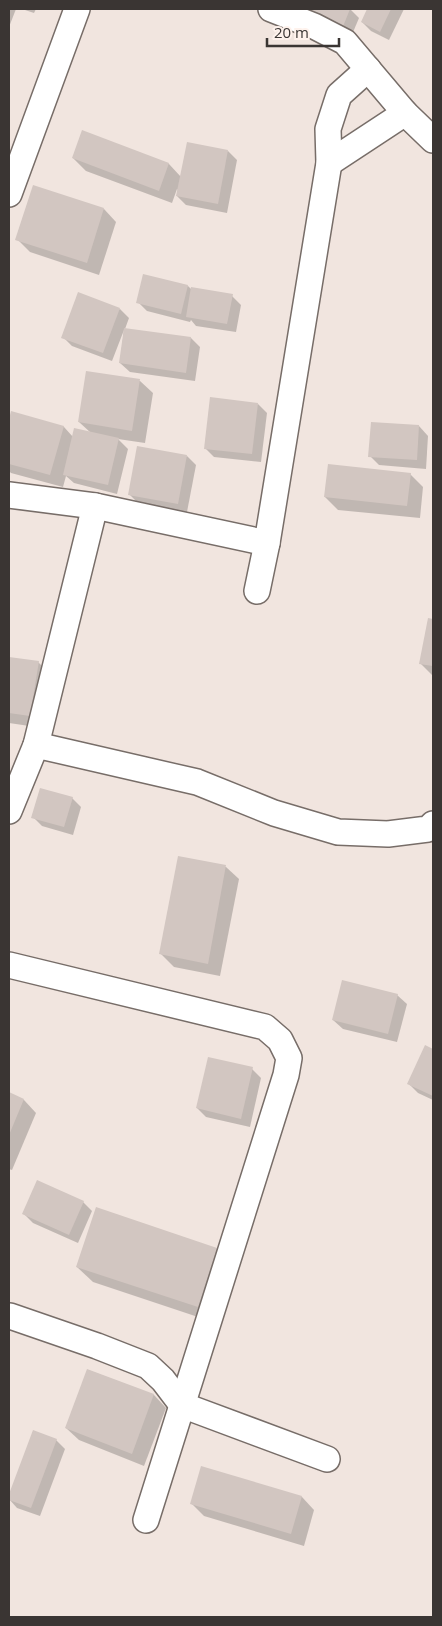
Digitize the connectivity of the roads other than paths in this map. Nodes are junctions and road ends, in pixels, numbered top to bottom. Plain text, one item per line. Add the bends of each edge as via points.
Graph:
1 (77, 9) edge
2 (271, 9) edge
3 (368, 69) junction
4 (405, 113) junction
5 (433, 140) edge
6 (328, 163) junction
7 (9, 194) edge
8 (9, 495) edge
9 (95, 506) junction
10 (267, 543) junction
11 (257, 591) dead end
12 (36, 745) junction
13 (9, 811) edge
14 (433, 824) edge
15 (9, 965) edge
16 (10, 1316) edge
17 (182, 1405) junction
18 (327, 1460) dead end
19 (146, 1520) dead end

1 - 7 street
2 - 3 street via 345,42
3 - 4 street
3 - 6 street via 339,95 328,129
4 - 5 street
4 - 6 street
6 - 10 street
8 - 9 street
9 - 10 street
9 - 12 street
10 - 11 street
12 - 13 street
12 - 14 street via 197,782 274,813 338,832 388,834 428,829
15 - 17 street via 265,1027 280,1040 289,1058
16 - 17 street via 148,1366
17 - 18 street
17 - 19 street

